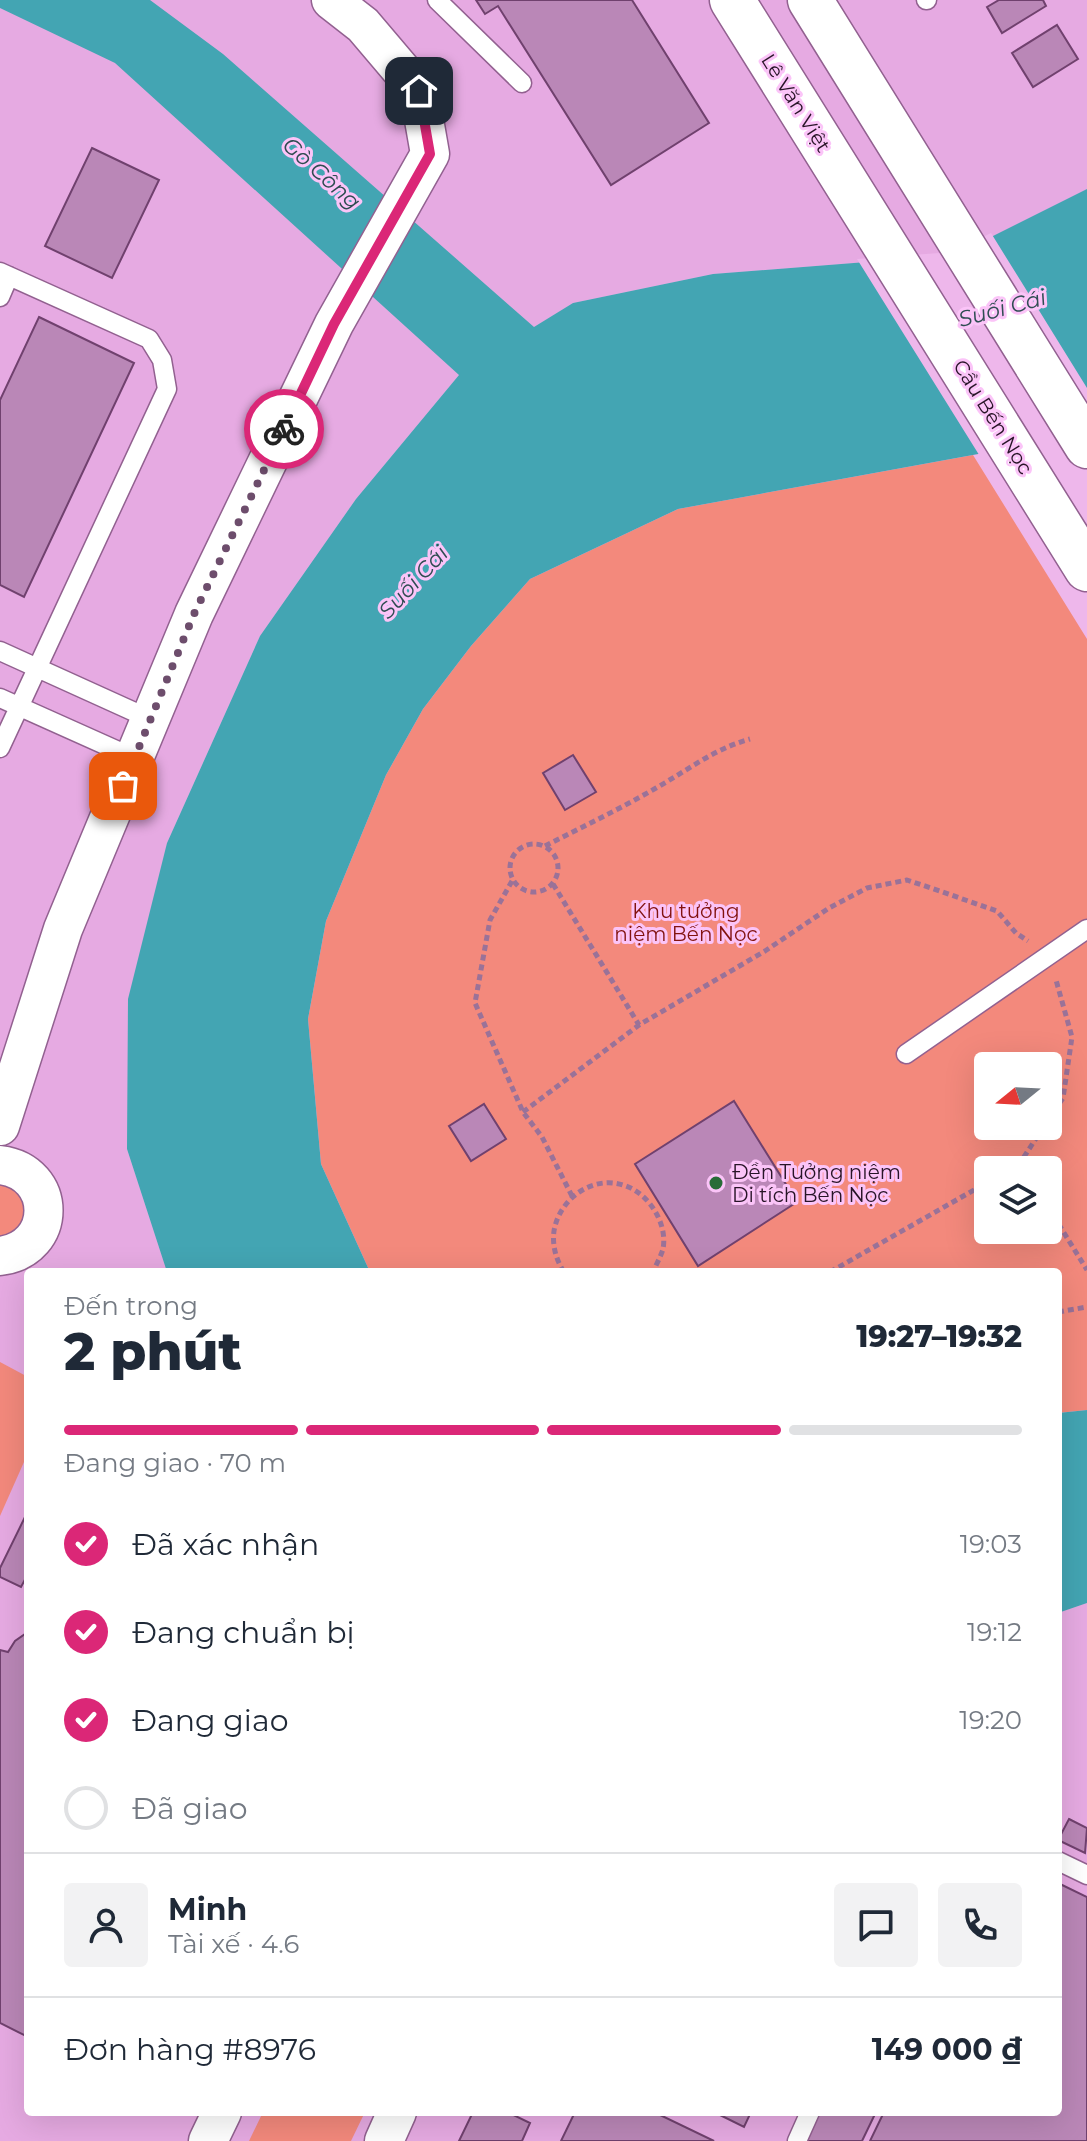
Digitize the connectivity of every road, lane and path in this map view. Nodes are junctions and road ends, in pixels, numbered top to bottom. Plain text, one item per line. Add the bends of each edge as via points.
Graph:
1 (331, 0) edge
2 (437, 0) edge
3 (732, 0) edge
4 (810, 0) edge
5 (522, 83) dead end
6 (861, 206) joint
7 (5, 274) edge
8 (0, 297) edge
9 (1087, 446) edge
10 (1080, 558) edge
11 (0, 651) edge
12 (38, 668) junction
13 (0, 698) edge
14 (19, 707) junction
15 (150, 719) junction
16 (750, 739) dead end
17 (0, 748) edge
18 (134, 758) junction
19 (545, 846) junction
20 (512, 881) junction
21 (553, 884) junction
22 (1087, 929) edge
23 (1049, 956) junction
24 (639, 1025) junction
25 (906, 1054) dead end
26 (1062, 1099) edge
27 (523, 1112) junction
28 (0, 1126) edge
29 (0, 1165) edge
30 (974, 1190) edge
31 (572, 1196) junction
32 (1062, 1230) edge
33 (23, 1259) edge
34 (562, 1268) edge
35 (655, 1268) edge
36 (837, 1268) edge
37 (1087, 1270) edge
38 (1087, 1307) edge
39 (1062, 1311) edge
40 (1062, 1863) edge
41 (1087, 1875) edge
42 (220, 2116) edge
43 (395, 2116) edge
44 (808, 2116) edge
45 (208, 2141) edge
46 (384, 2141) edge
47 (797, 2141) edge

1 - 15 street via 363,25 419,91 430,154 334,324 194,614
2 - 5 lane
3 - 6 main road, Lê Văn Việt
4 - 9 main road
6 - 10 main road, Cầu Bến Nọc
7 - 8 lane
7 - 12 lane via 149,339 162,360 167,389
11 - 12 lane
12 - 14 lane
12 - 15 lane
13 - 14 lane
14 - 17 lane
14 - 18 lane
15 - 18 street
16 - 19 path via 707,755 656,789
18 - 28 street via 63,929
19 - 20 path via 529,844 516,851 509,865
19 - 21 path via 559,870
20 - 21 path via 525,891 540,892
20 - 27 path via 490,920 475,1003
21 - 24 path
22 - 23 lane
23 - 24 path via 1016,933 997,911 907,880 867,888 829,908
23 - 25 lane
23 - 26 path via 1072,1037
24 - 27 path
27 - 31 path
29 - 33 street via 31,1178 44,1207 43,1222
30 - 36 path
31 - 34 path via 556,1217 552,1244
31 - 35 path via 596,1184 623,1185 646,1198 660,1221 663,1247
32 - 37 path
38 - 39 path
40 - 41 lane
42 - 45 street
43 - 46 street
44 - 47 lane

